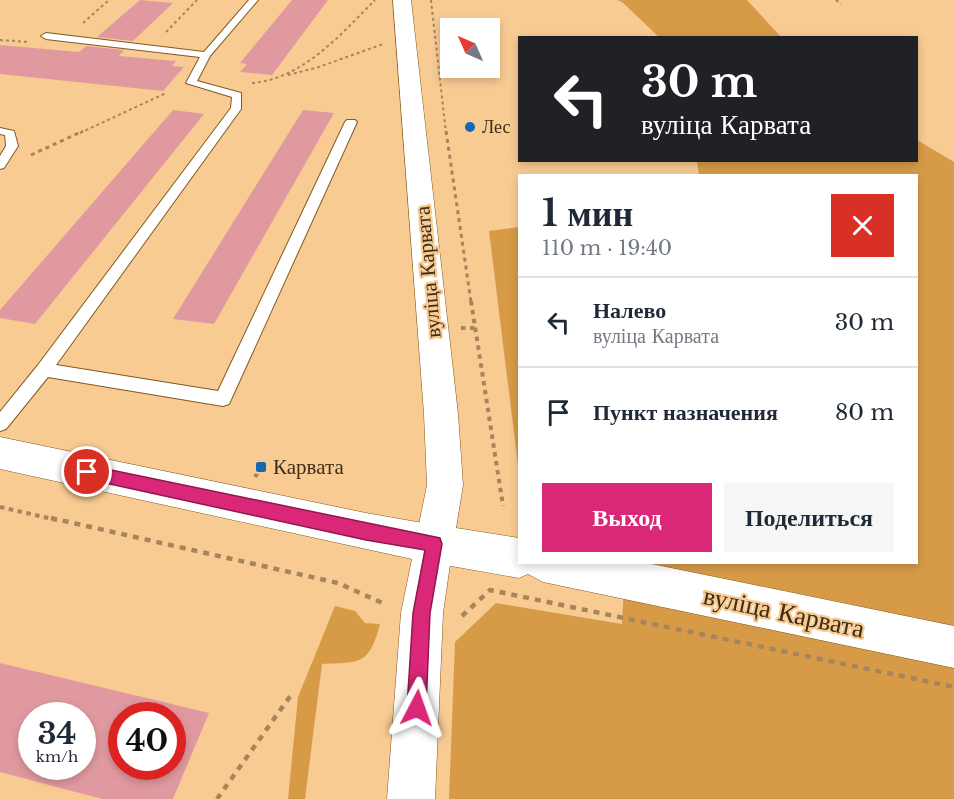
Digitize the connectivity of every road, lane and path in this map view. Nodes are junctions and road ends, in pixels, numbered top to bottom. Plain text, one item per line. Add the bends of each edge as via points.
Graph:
1 (109, 0) edge
2 (197, 0) edge
3 (254, 0) edge
4 (375, 0) edge
5 (402, 0) edge
6 (431, 0) edge
7 (836, 0) edge
8 (841, 4) dead end
9 (83, 22) dead end
10 (46, 36) dead end
11 (389, 42) dead end
12 (150, 48) junction
13 (206, 55) junction
14 (273, 79) junction
15 (247, 82) dead end
16 (166, 93) dead end
17 (351, 122) dead end
18 (0, 131) edge
19 (31, 155) dead end
20 (0, 165) edge
21 (44, 370) junction
22 (0, 424) edge
23 (0, 453) edge
24 (503, 506) dead end
25 (0, 507) edge
26 (434, 544) junction
27 (518, 558) edge
28 (553, 564) edge
29 (389, 606) dead end
30 (462, 616) dead end
31 (954, 647) edge
32 (954, 687) edge
33 (291, 694) dead end
34 (217, 799) edge
35 (411, 799) edge

1 - 9 path
2 - 12 path
3 - 13 lane
4 - 14 path via 321,53
5 - 26 street, вуліца Карвата via 441,414 444,485
6 - 24 path via 453,190
7 - 8 path
10 - 12 lane
11 - 14 path
12 - 13 lane
13 - 21 lane via 191,83 237,95 236,109
14 - 15 path
16 - 19 path
17 - 21 lane via 223,399
18 - 20 lane via 10,133 12,146
21 - 22 lane
23 - 26 street
25 - 29 path via 338,583
26 - 27 street
26 - 35 street, вуліца Карвата via 422,613
28 - 31 street, вуліца Карвата
30 - 32 path via 490,590
33 - 34 path

